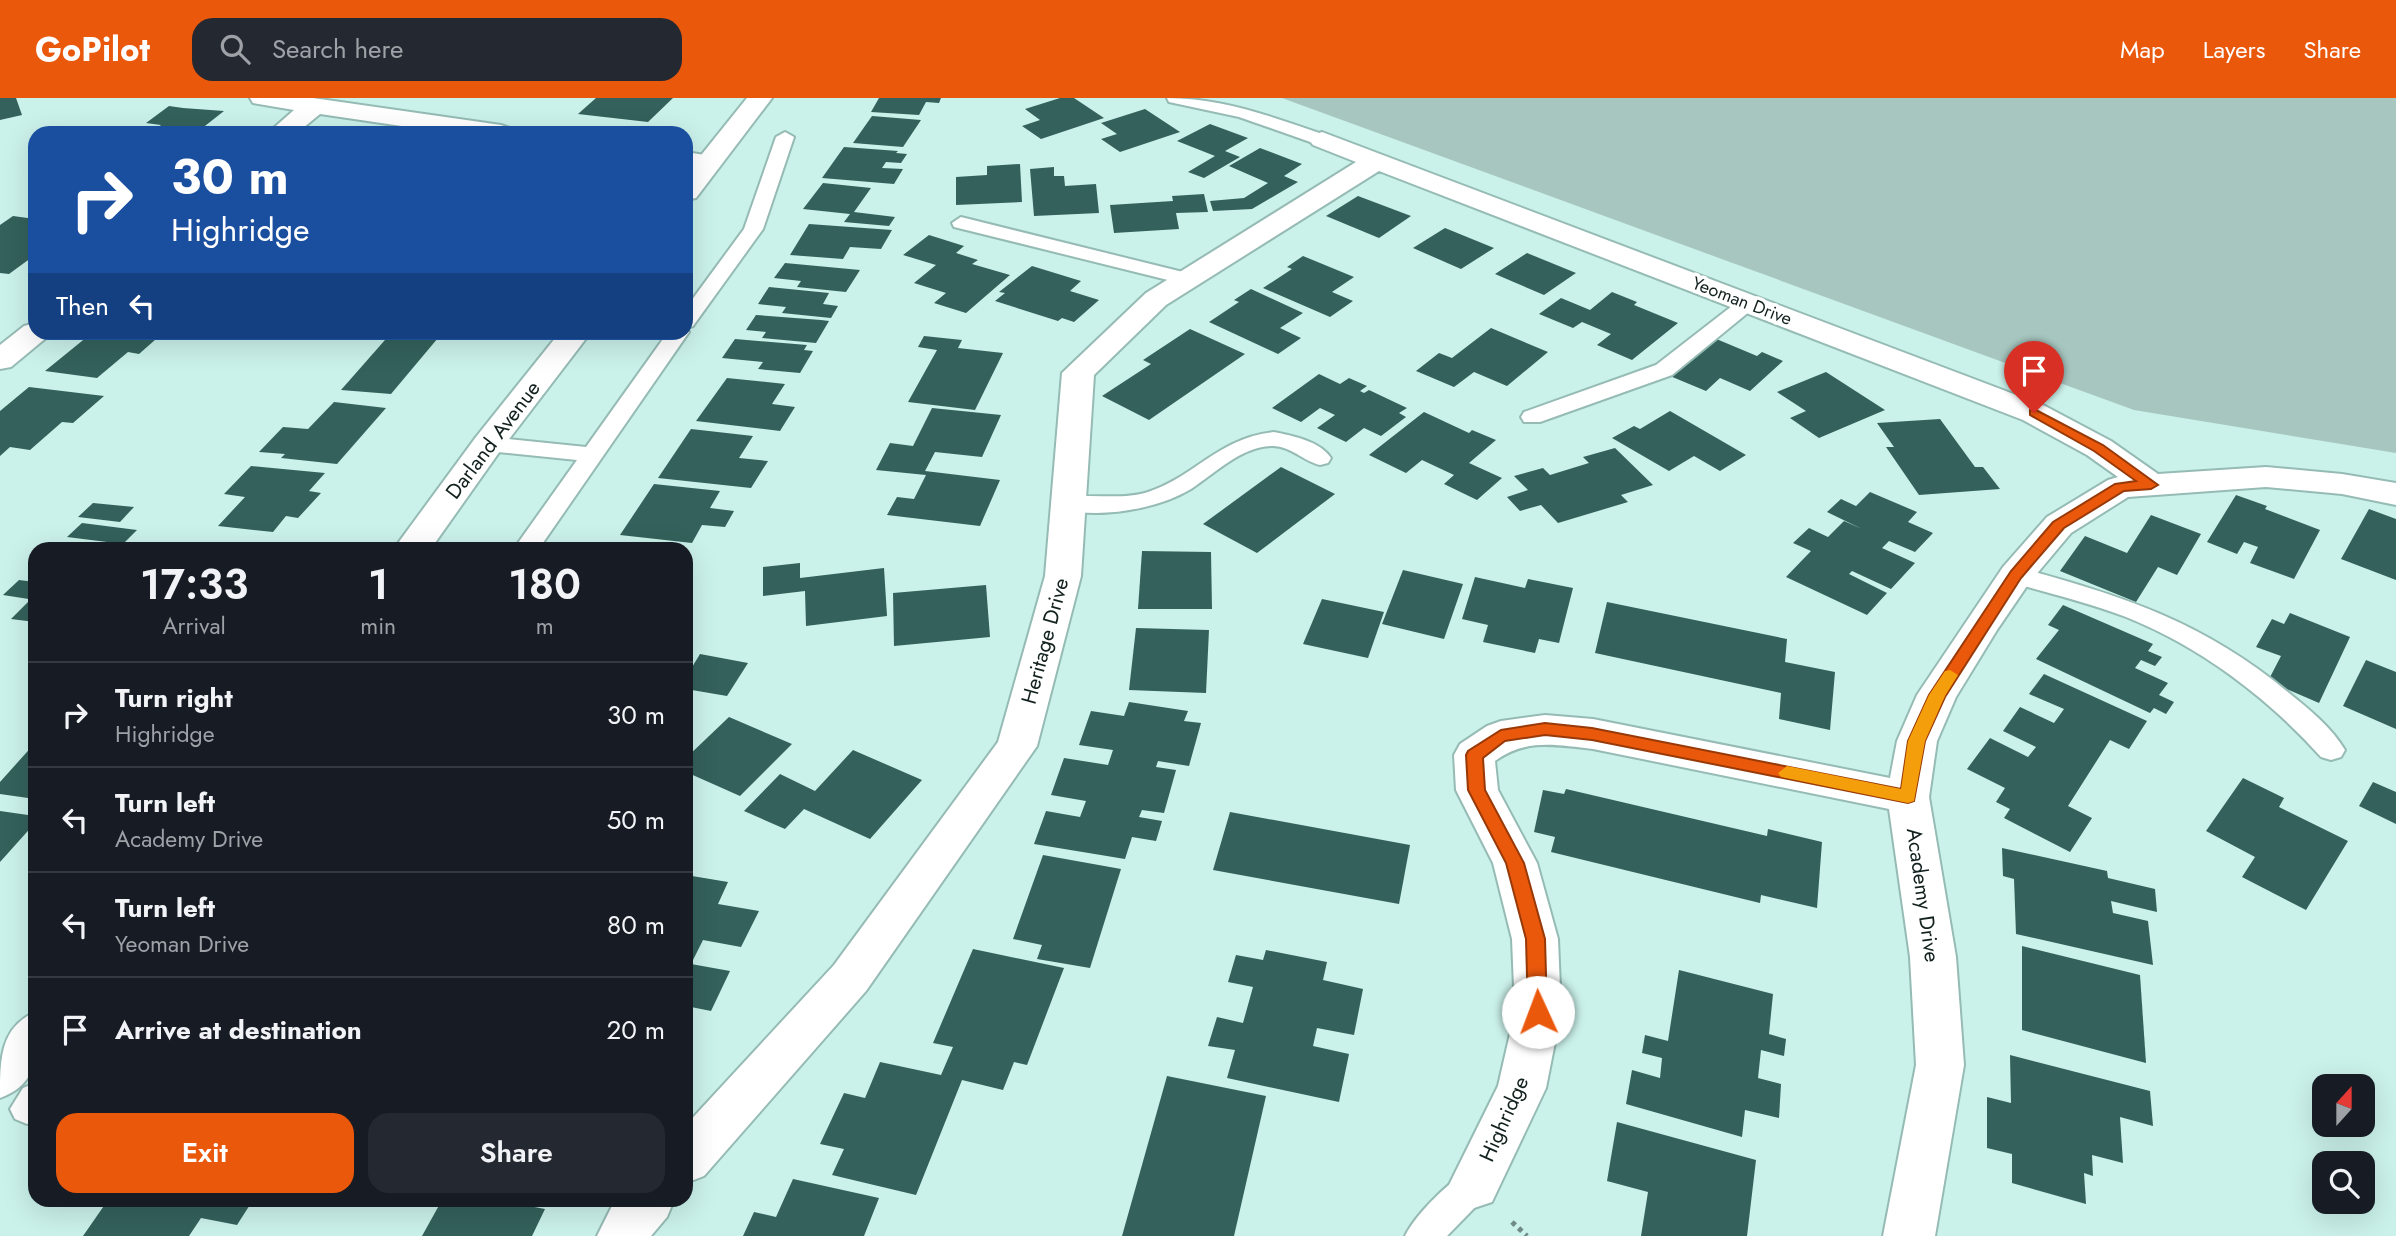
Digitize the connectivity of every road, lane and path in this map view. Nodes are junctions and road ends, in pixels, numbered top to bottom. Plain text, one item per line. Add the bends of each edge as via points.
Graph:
1 (262, 98) edge
2 (760, 98) edge
3 (1175, 98) edge
4 (315, 106) junction
5 (290, 126) edge
6 (453, 126) edge
7 (786, 137) dead end
8 (1322, 140) joint
9 (1377, 161) junction
10 (697, 162) edge
11 (961, 223) dead end
12 (1188, 279) junction
13 (1748, 303) junction
14 (693, 312) edge
15 (28, 338) edge
16 (570, 340) edge
17 (673, 340) edge
18 (0, 360) edge
19 (1532, 417) dead end
20 (488, 444) junction
21 (591, 454) junction
22 (1320, 458) dead end
23 (2151, 485) junction
24 (2396, 494) edge
25 (1070, 504) junction
26 (417, 542) edge
27 (530, 542) edge
28 (2016, 575) junction
29 (2331, 750) dead end
30 (1908, 797) junction
31 (28, 1064) edge
32 (21, 1095) edge
33 (693, 1152) edge
34 (1474, 1185) joint
35 (643, 1207) edge
36 (623, 1236) edge
37 (1423, 1236) edge
38 (1909, 1236) edge

1 - 4 street
2 - 10 street
3 - 8 lane via 1244,113
4 - 5 street
4 - 6 street
7 - 14 lane via 753,229
8 - 9 street, Yeoman Drive
9 - 12 street, Heritage Drive
9 - 13 street, Yeoman Drive
11 - 12 lane
12 - 25 street, Heritage Drive via 1156,299 1078,373
13 - 19 lane via 1664,370
13 - 23 street, Yeoman Drive via 2034,413 2099,448
15 - 18 street
16 - 20 street, Darland Avenue
17 - 21 lane
20 - 21 lane
20 - 26 street, Darland Avenue
21 - 27 lane
22 - 25 lane via 1291,442 1269,438 1248,442 1167,493 1134,502
23 - 24 street, Academy Drive via 2266,477
23 - 28 street, Academy Drive via 2120,487 2059,525
25 - 33 street, Heritage Drive via 1063,576 1017,746 850,978
28 - 29 lane via 2133,611 2180,633 2241,671 2314,730
28 - 30 street, Academy Drive via 1937,695 1917,741
30 - 34 street, Highridge via 1557,730 1501,736 1474,755 1477,790 1515,863 1535,939 1538,1012 1522,1088
30 - 38 street, Academy Drive via 1933,957 1940,1065
31 - 32 street
34 - 37 lane
35 - 36 street

